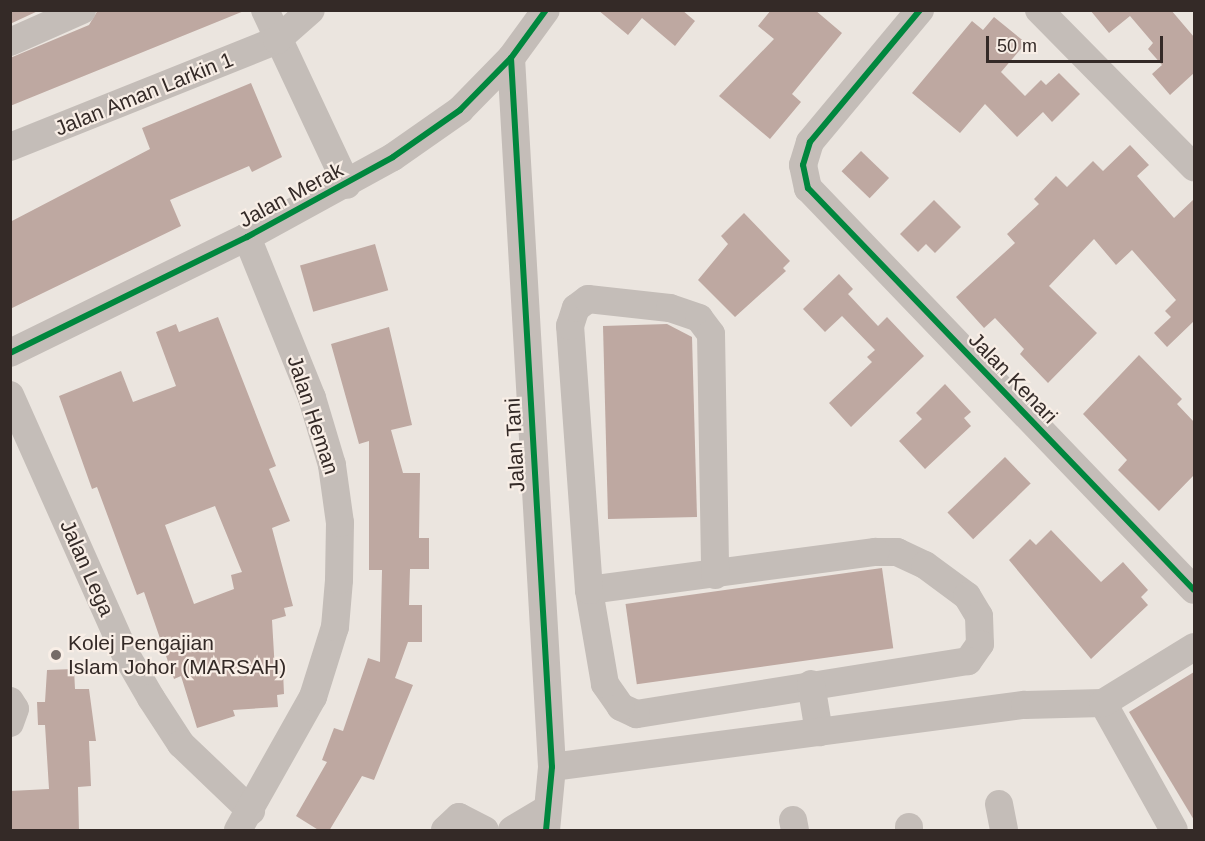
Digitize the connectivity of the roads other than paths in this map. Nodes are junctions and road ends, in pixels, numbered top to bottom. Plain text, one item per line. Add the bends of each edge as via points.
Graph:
1 (82, 10) edge
2 (265, 10) edge
3 (311, 10) edge
4 (920, 10) edge
5 (1039, 10) edge
6 (534, 15) edge
7 (277, 40) junction
8 (10, 42) edge
9 (511, 58) junction
10 (477, 92) junction
11 (514, 112) junction
12 (10, 147) edge
13 (1194, 167) edge
14 (347, 185) junction
15 (247, 237) junction
16 (10, 352) edge
17 (10, 395) edge
18 (715, 575) junction
19 (589, 590) junction
20 (1194, 590) edge
21 (1194, 647) edge
22 (811, 684) junction
23 (10, 701) edge
24 (1102, 703) junction
25 (10, 723) edge
26 (819, 732) junction
27 (552, 767) junction
28 (245, 821) edge
29 (545, 821) edge
30 (445, 831) edge
31 (485, 831) edge
32 (513, 831) edge
33 (1174, 831) edge

1 - 8 street
2 - 7 street
3 - 7 street, Jalan Aman Larkin 1
4 - 20 street, Jalan Kenari via 810,141 803,165 808,188
5 - 13 street
6 - 9 street, Jalan Merak
7 - 12 street, Jalan Aman Larkin 1
7 - 14 street
9 - 10 street, Jalan Merak
9 - 11 street, Jalan Tani
10 - 11 street
10 - 14 street, Jalan Merak via 460,110
11 - 27 street, Jalan Tani
14 - 15 street, Jalan Merak
15 - 16 street, Jalan Merak
15 - 28 street, Jalan Heman via 312,398 332,465 340,523 335,627 325,664 313,697
17 - 28 street, Jalan Lega via 125,653 181,744
18 - 19 street
18 - 19 street via 711,334 699,318 670,308 588,299 576,308 570,326
18 - 22 street via 897,552 925,566 967,596 979,616 980,644 968,661
19 - 22 street via 605,684 621,707 636,714
21 - 24 street
22 - 26 street
23 - 25 street via 15,709
24 - 26 street via 1025,705
24 - 33 street
26 - 27 street
27 - 29 street, Jalan Tani
29 - 32 street
30 - 31 street via 459,817

